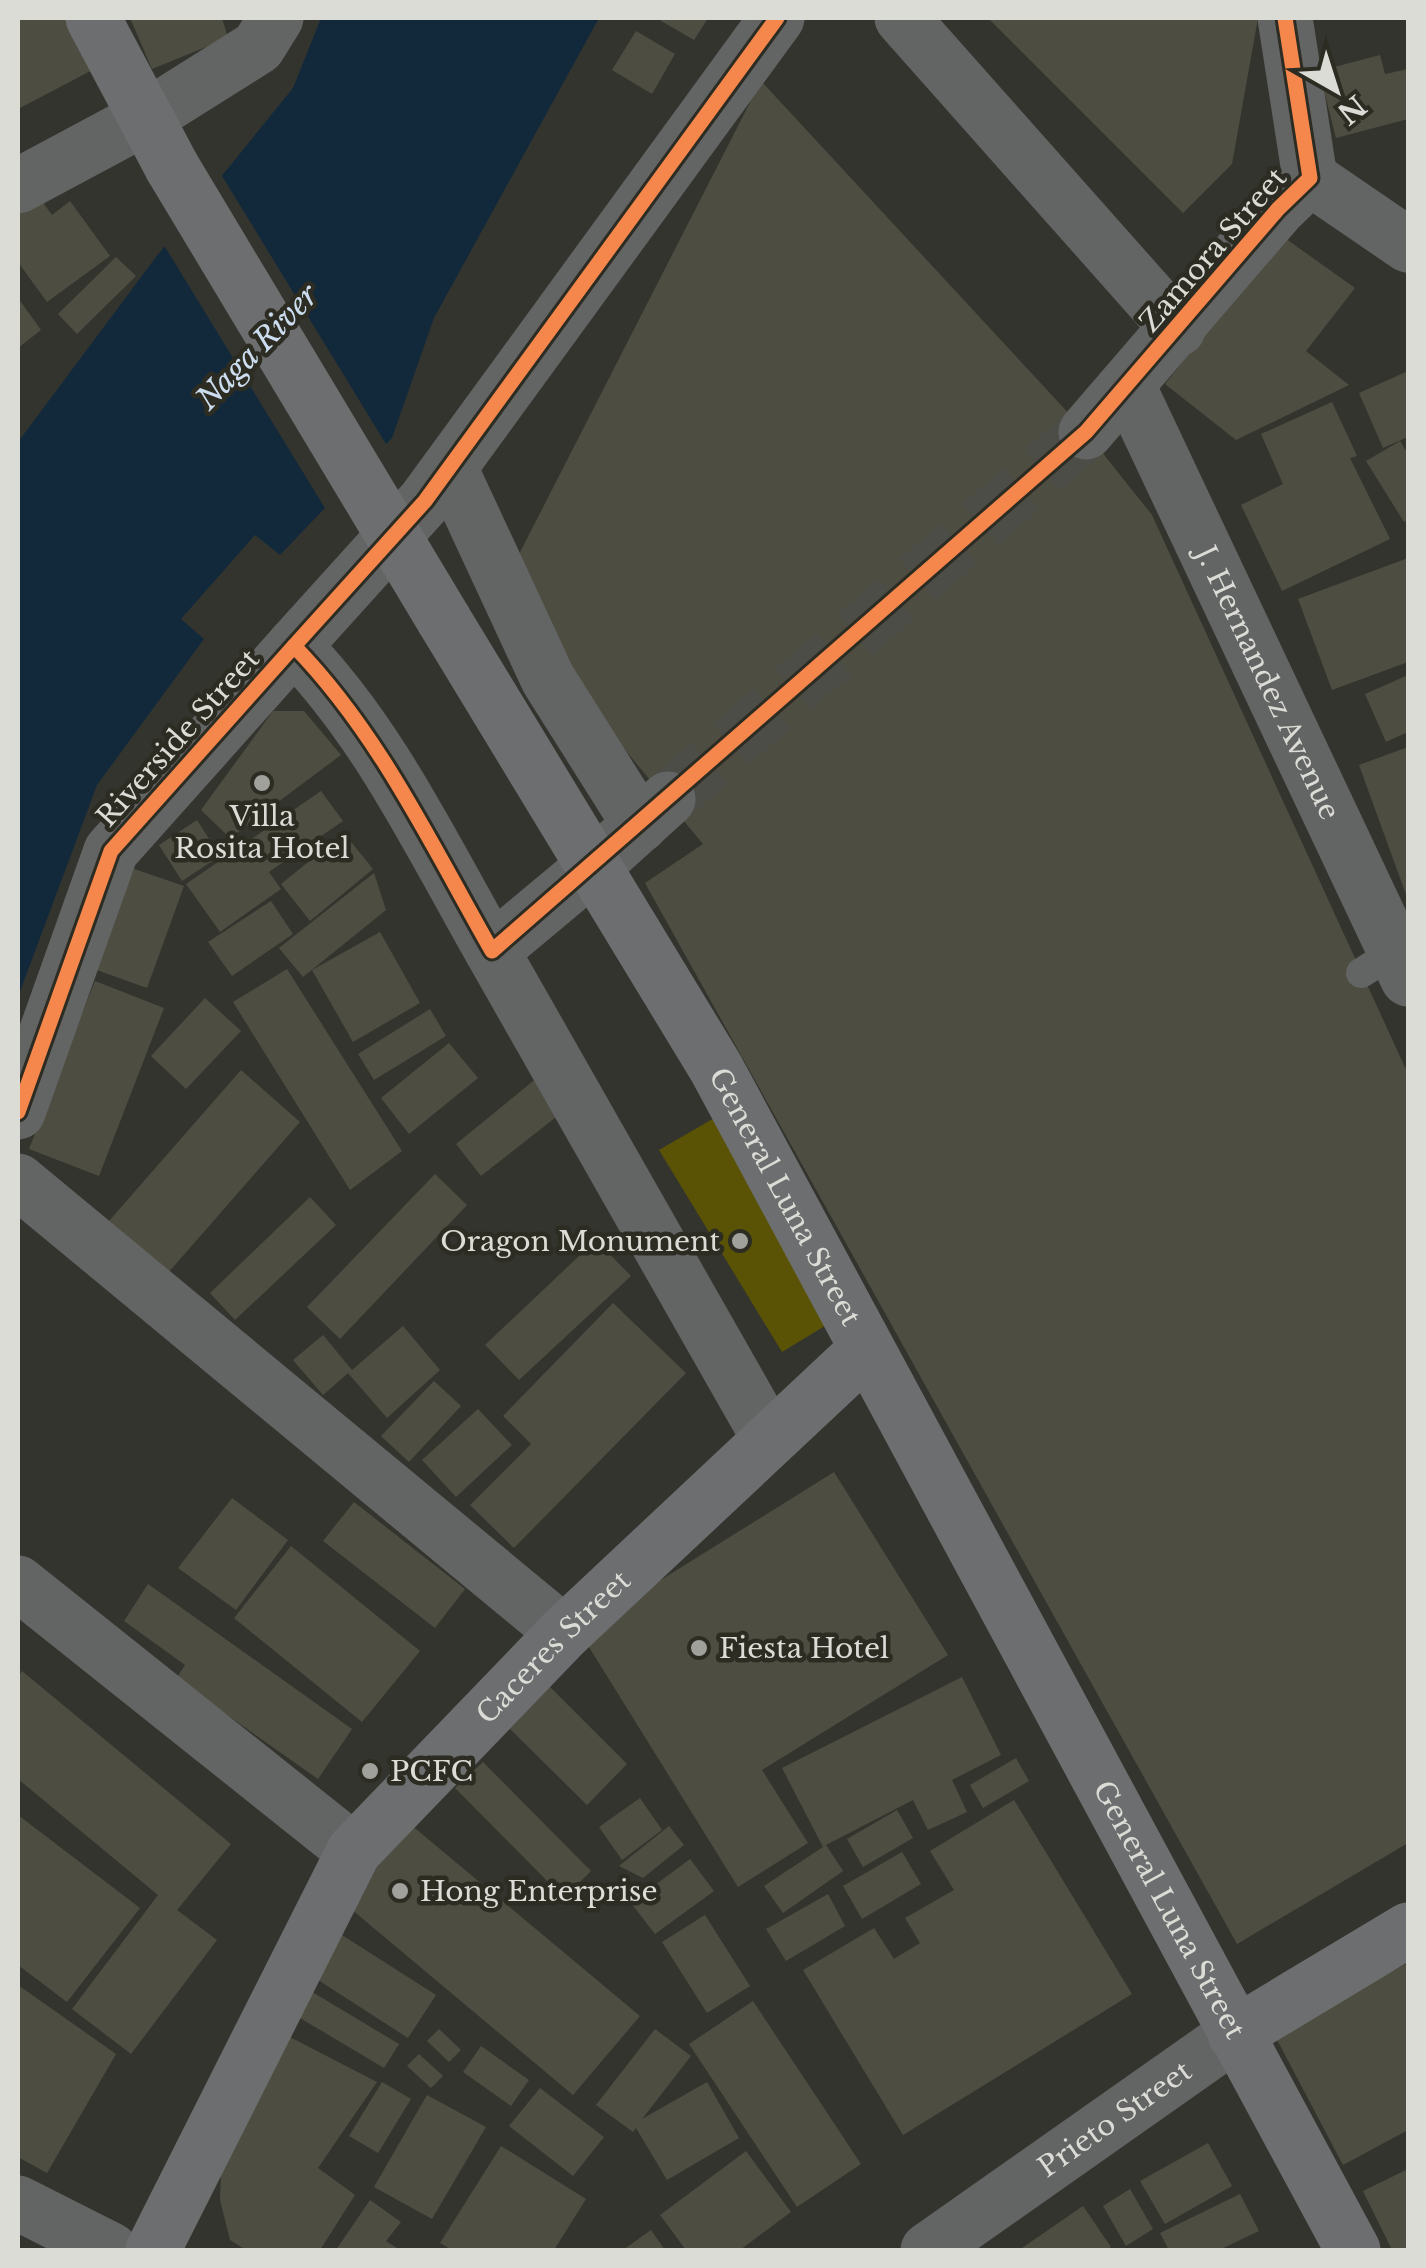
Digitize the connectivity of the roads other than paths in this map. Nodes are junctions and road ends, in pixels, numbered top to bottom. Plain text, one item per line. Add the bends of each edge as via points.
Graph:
1 (93, 18) edge
2 (276, 18) edge
3 (777, 18) edge
4 (902, 18) edge
5 (1284, 18) edge
6 (145, 118) junction
7 (1310, 178) junction
8 (18, 186) edge
9 (1408, 244) edge
10 (1178, 328) junction
11 (1128, 386) junction
12 (1086, 432) tunnel mouth
13 (450, 468) junction
14 (294, 646) junction
15 (596, 864) junction
16 (492, 950) junction
17 (1388, 968) edge
18 (18, 1112) edge
19 (18, 1181) edge
20 (880, 1338) junction
21 (769, 1438) junction
22 (18, 1583) edge
23 (564, 1633) junction
24 (354, 1851) junction
25 (1408, 1930) edge
26 (1235, 2034) junction
27 (18, 2203) edge
28 (111, 2250) edge
29 (154, 2250) edge
30 (928, 2250) edge
31 (1353, 2250) edge

1 - 6 main road, General Luna Street
2 - 6 street via 258,46
3 - 13 street
4 - 10 street
5 - 7 street, Zamora Street
6 - 8 street
6 - 15 main road, General Luna Street, bridge
7 - 9 street
7 - 10 street, Zamora Street
10 - 11 street, Zamora Street
11 - 12 street, Zamora Street
11 - 17 street, J. Hernandez Avenue
13 - 14 street
13 - 15 street via 548,678 654,812
14 - 16 street, Riverside Street via 370,737
14 - 18 street, Riverside Street via 111,851
15 - 16 street
15 - 20 main road, General Luna Street
16 - 21 street, Riverside Street
19 - 23 street
20 - 21 main road, Caceres Street
20 - 26 main road, General Luna Street
21 - 23 main road, Caceres Street
22 - 24 street
23 - 24 main road, Caceres Street
24 - 29 main road, Caceres Street
25 - 26 main road, Prieto Street
26 - 30 street, Prieto Street
26 - 31 main road, General Luna Street
27 - 28 street

